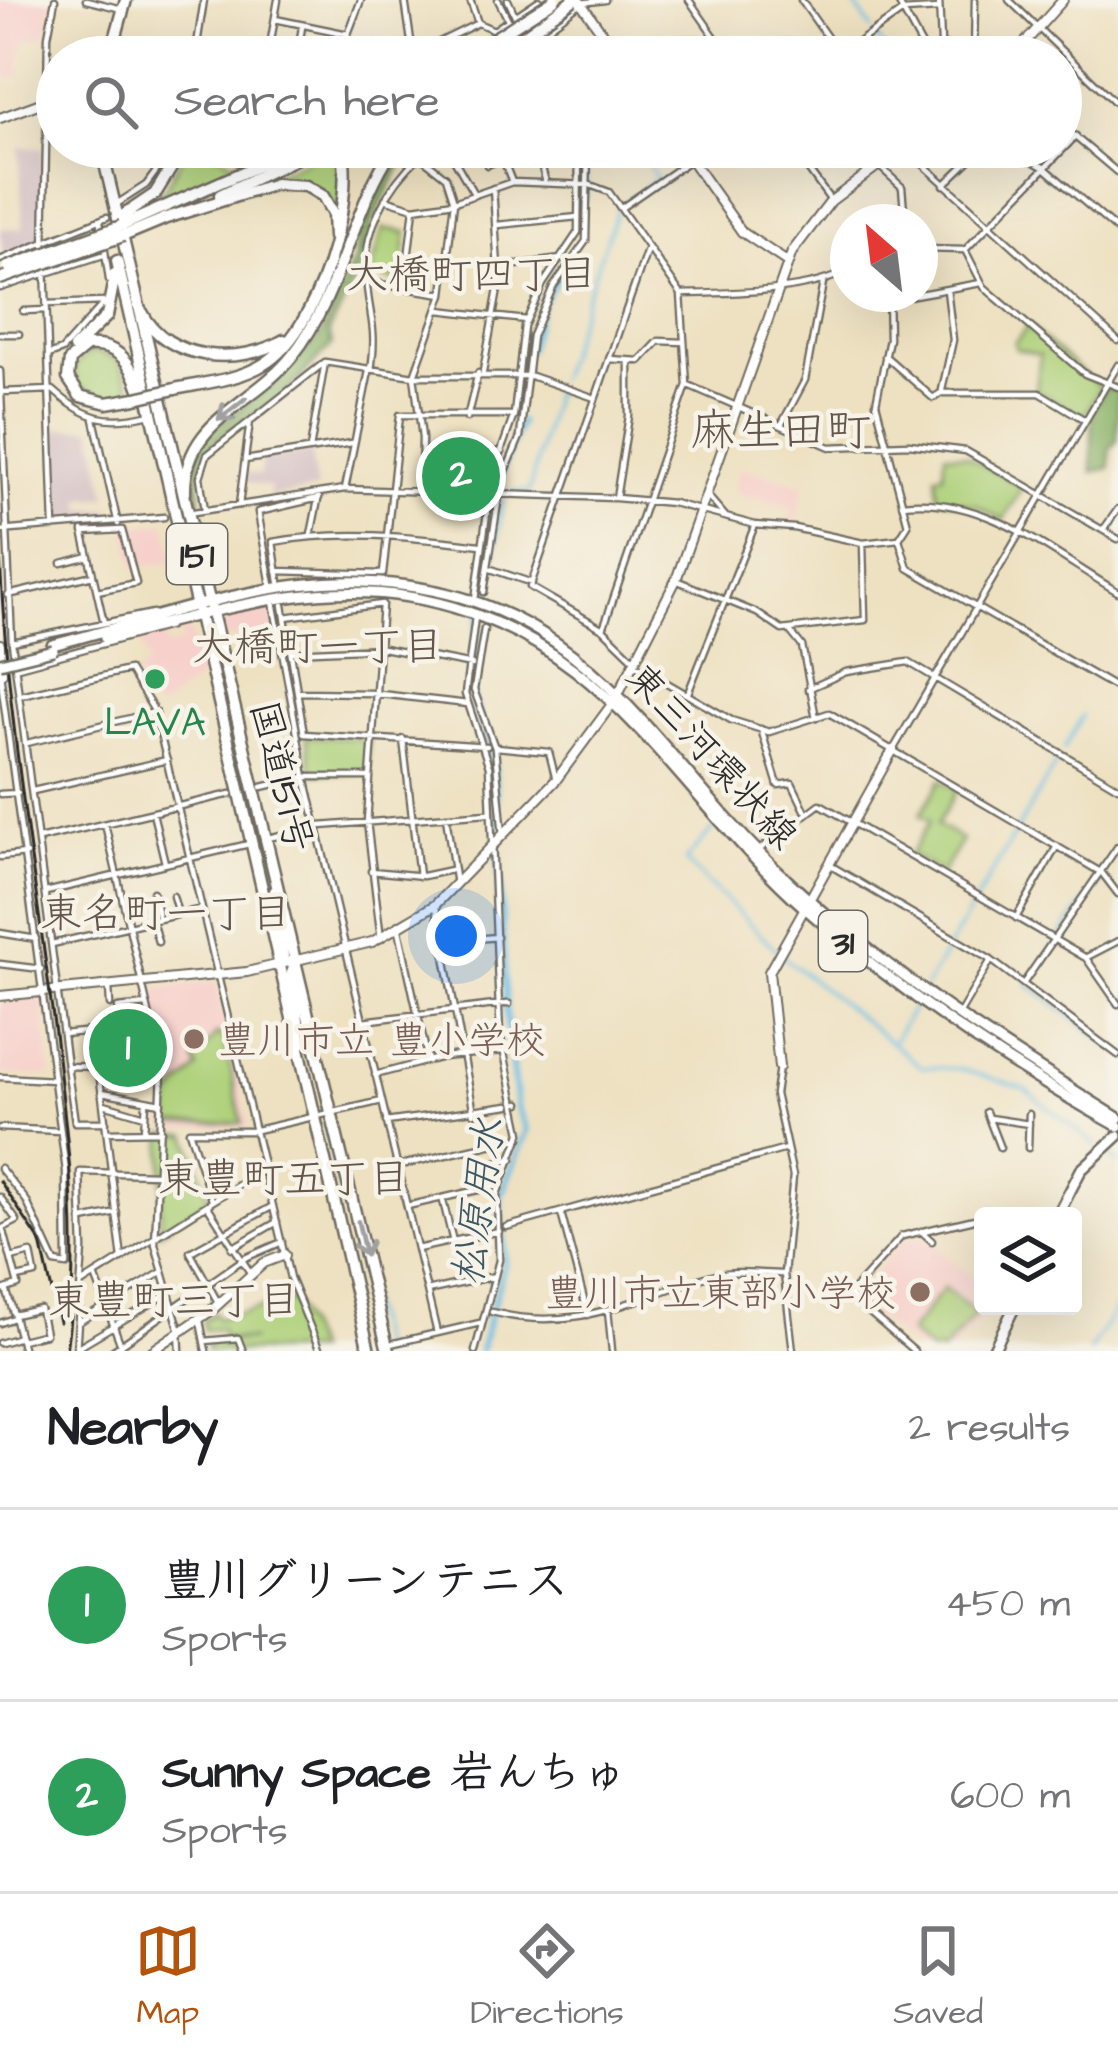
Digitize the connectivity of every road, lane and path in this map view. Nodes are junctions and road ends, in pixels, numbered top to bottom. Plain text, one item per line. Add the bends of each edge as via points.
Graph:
1 (55, 0) edge
2 (86, 0) edge
3 (204, 0) edge
4 (278, 0) edge
5 (361, 0) edge
6 (405, 0) edge
7 (470, 0) edge
8 (498, 0) edge
9 (508, 0) edge
10 (539, 0) edge
11 (554, 0) edge
12 (605, 0) edge
13 (689, 0) edge
14 (801, 0) edge
15 (897, 0) edge
16 (939, 0) edge
17 (975, 0) edge
18 (1012, 0) edge
19 (1063, 0) edge
20 (576, 1) edge
21 (125, 5) edge
22 (938, 9) junction
23 (903, 10) junction
24 (511, 19) junction
25 (275, 20) junction
26 (478, 23) junction
27 (302, 25) junction
28 (1037, 28) junction
29 (348, 34) joint
30 (52, 36) edge
31 (116, 36) edge
32 (198, 36) edge
33 (272, 36) edge
34 (300, 36) edge
35 (410, 36) edge
36 (452, 36) edge
37 (511, 36) edge
38 (518, 36) edge
39 (518, 36) edge
40 (526, 36) edge
41 (533, 36) edge
42 (603, 36) edge
43 (714, 36) edge
44 (826, 36) edge
45 (867, 36) edge
46 (917, 36) edge
47 (940, 36) edge
48 (974, 36) edge
49 (1030, 36) edge
50 (1045, 36) edge
51 (1082, 72) edge
52 (36, 105) edge
53 (1117, 106) edge
54 (0, 118) edge
55 (1082, 141) edge
56 (45, 168) edge
57 (102, 168) edge
58 (159, 168) edge
59 (171, 168) edge
60 (247, 168) edge
61 (274, 168) edge
62 (345, 168) edge
63 (382, 168) edge
64 (402, 168) edge
65 (435, 168) edge
66 (459, 168) edge
67 (507, 168) edge
68 (542, 168) edge
69 (582, 168) edge
70 (586, 168) edge
71 (679, 168) edge
72 (697, 168) edge
73 (807, 168) edge
74 (874, 168) edge
75 (881, 168) edge
76 (926, 168) edge
77 (960, 168) edge
78 (1045, 168) joint
79 (1118, 173) edge
80 (545, 179) junction
81 (512, 182) junction
82 (585, 184) junction
83 (943, 185) junction
84 (493, 188) junction
85 (474, 194) junction
86 (385, 199) junction
87 (831, 201) junction
88 (454, 202) junction
89 (903, 204) edge
90 (414, 208) junction
91 (621, 208) junction
92 (578, 217) junction
93 (163, 219) junction
94 (113, 221) junction
95 (497, 225) junction
96 (986, 227) junction
97 (1118, 231) edge
98 (44, 243) junction
99 (340, 245) junction
100 (648, 247) junction
101 (938, 249) edge
102 (964, 250) junction
103 (110, 254) junction
104 (561, 260) junction
105 (787, 262) junction
106 (3, 266) edge
107 (500, 267) junction
108 (46, 272) junction
109 (830, 280) edge
110 (368, 282) junction
111 (824, 283) junction
112 (981, 283) junction
113 (0, 284) edge
114 (404, 285) junction
115 (131, 287) junction
116 (777, 287) junction
117 (947, 290) junction
118 (938, 291) edge
119 (442, 294) junction
120 (681, 294) junction
121 (105, 302) junction
122 (47, 307) junction
123 (439, 310) junction
124 (23, 311) dead end
125 (888, 312) edge
126 (493, 313) junction
127 (526, 320) junction
128 (304, 325) junction
129 (0, 334) edge
130 (19, 334) dead end
131 (1118, 341) edge
132 (684, 342) junction
133 (49, 355) junction
134 (884, 356) junction
135 (609, 359) junction
136 (629, 361) junction
137 (326, 362) junction
138 (1118, 365) edge
139 (370, 370) junction
140 (0, 371) edge
141 (481, 373) junction
142 (414, 376) junction
143 (526, 376) junction
144 (687, 385) junction
145 (1104, 385) junction
146 (1118, 387) edge
147 (50, 390) junction
148 (1, 392) edge
149 (941, 393) junction
150 (595, 398) junction
151 (137, 401) junction
152 (737, 402) junction
153 (150, 414) junction
154 (417, 415) junction
155 (514, 415) junction
156 (467, 418) junction
157 (94, 419) junction
158 (1085, 420) junction
159 (250, 421) junction
160 (780, 425) junction
161 (354, 442) junction
162 (883, 446) junction
163 (310, 449) junction
164 (502, 452) junction
165 (245, 460) junction
166 (345, 489) junction
167 (389, 491) junction
168 (421, 492) junction
169 (451, 493) junction
170 (706, 494) junction
171 (319, 495) junction
172 (495, 495) junction
173 (1042, 495) junction
174 (562, 497) junction
175 (616, 498) junction
176 (649, 499) junction
177 (902, 504) junction
178 (239, 505) junction
179 (189, 509) junction
180 (1118, 509) edge
181 (206, 510) junction
182 (700, 510) junction
183 (164, 518) dead end
184 (726, 518) junction
185 (118, 524) junction
186 (755, 525) junction
187 (54, 527) junction
188 (82, 529) junction
189 (1103, 530) junction
190 (3, 531) edge
191 (1020, 533) junction
192 (311, 535) junction
193 (386, 535) junction
194 (899, 539) junction
195 (1118, 539) edge
196 (863, 543) junction
197 (481, 545) junction
198 (89, 556) junction
199 (62, 563) dead end
200 (492, 569) junction
201 (278, 571) junction
202 (93, 575) junction
203 (676, 580) junction
204 (532, 583) junction
205 (97, 591) junction
206 (484, 592) dead end
207 (1118, 592) edge
208 (277, 594) junction
209 (8, 595) junction
210 (725, 600) junction
211 (976, 608) junction
212 (210, 609) junction
213 (195, 613) junction
214 (479, 613) junction
215 (285, 617) junction
216 (172, 619) junction
217 (104, 623) junction
218 (603, 629) junction
219 (790, 631) junction
220 (12, 642) junction
221 (379, 649) junction
222 (290, 652) junction
223 (0, 659) edge
224 (637, 663) junction
225 (471, 664) junction
226 (17, 667) junction
227 (935, 679) junction
228 (808, 689) junction
229 (1118, 689) edge
230 (297, 692) junction
231 (376, 693) junction
232 (687, 694) junction
233 (21, 695) junction
234 (617, 696) junction
235 (468, 704) junction
236 (155, 712) junction
237 (815, 718) junction
238 (761, 729) junction
239 (10, 734) junction
240 (0, 735) edge
241 (373, 736) junction
242 (402, 737) junction
243 (27, 742) junction
244 (489, 746) junction
245 (893, 750) junction
246 (167, 760) junction
247 (305, 777) junction
248 (370, 777) junction
249 (556, 780) junction
250 (262, 787) dead end
251 (1118, 787) edge
252 (33, 791) junction
253 (18, 793) junction
254 (0, 794) edge
255 (231, 794) dead end
256 (178, 807) junction
257 (805, 811) junction
258 (153, 813) junction
259 (489, 813) junction
260 (446, 816) junction
261 (415, 818) junction
262 (367, 822) junction
263 (852, 823) junction
264 (105, 824) junction
265 (316, 827) junction
266 (39, 839) junction
267 (497, 842) junction
268 (249, 844) junction
269 (269, 845) junction
270 (1057, 846) junction
271 (1118, 846) edge
272 (759, 850) junction
273 (26, 854) junction
274 (0, 857) edge
275 (190, 857) junction
276 (165, 863) junction
277 (828, 864) junction
278 (452, 870) junction
279 (371, 871) junction
280 (1102, 873) junction
281 (117, 874) junction
282 (419, 876) junction
283 (456, 885) junction
284 (46, 892) junction
285 (153, 892) dead end
286 (1118, 894) edge
287 (173, 896) dead end
288 (805, 902) junction
289 (435, 905) junction
290 (202, 909) junction
291 (178, 915) junction
292 (1016, 918) junction
293 (155, 920) junction
294 (128, 926) junction
295 (399, 930) junction
296 (0, 933) edge
297 (496, 937) junction
298 (36, 939) junction
299 (381, 939) junction
300 (1054, 940) junction
301 (1118, 941) edge
302 (158, 942) dead end
303 (444, 942) junction
304 (52, 944) junction
305 (346, 950) junction
306 (1086, 958) junction
307 (991, 960) junction
308 (297, 961) junction
309 (0, 964) edge
310 (277, 966) junction
311 (41, 969) junction
312 (218, 975) junction
313 (142, 983) junction
314 (1023, 984) junction
315 (109, 986) junction
316 (58, 990) junction
317 (43, 992) junction
318 (0, 996) edge
319 (504, 1004) junction
320 (1118, 1004) edge
321 (147, 1006) junction
322 (455, 1010) junction
323 (416, 1014) junction
324 (958, 1016) junction
325 (363, 1021) junction
326 (152, 1025) junction
327 (63, 1034) junction
328 (502, 1051) junction
329 (1118, 1055) edge
330 (464, 1056) junction
331 (428, 1061) junction
332 (98, 1063) junction
333 (67, 1066) junction
334 (779, 1067) joint
335 (162, 1069) junction
336 (375, 1075) junction
337 (0, 1077) edge
338 (303, 1077) junction
339 (54, 1080) junction
340 (102, 1092) junction
341 (382, 1101) junction
342 (146, 1103) junction
343 (163, 1103) junction
344 (104, 1104) junction
345 (516, 1104) junction
346 (332, 1113) junction
347 (474, 1113) junction
348 (1029, 1114) dead end
349 (145, 1115) junction
350 (313, 1117) junction
351 (106, 1122) junction
352 (386, 1122) junction
353 (1118, 1122) edge
354 (1029, 1124) junction
355 (0, 1128) edge
356 (255, 1130) junction
357 (61, 1131) junction
358 (144, 1131) junction
359 (161, 1131) junction
360 (107, 1132) junction
361 (1118, 1136) edge
362 (520, 1138) junction
363 (1000, 1148) dead end
364 (1028, 1148) dead end
365 (786, 1149) junction
366 (512, 1160) junction
367 (491, 1163) dead end
368 (397, 1166) junction
369 (0, 1168) edge
370 (265, 1168) junction
371 (112, 1173) junction
372 (158, 1174) junction
373 (500, 1185) junction
374 (0, 1197) edge
375 (442, 1198) junction
376 (209, 1202) junction
377 (273, 1206) junction
378 (407, 1206) junction
379 (1061, 1207) edge
380 (117, 1213) junction
381 (561, 1213) junction
382 (974, 1218) edge
383 (83, 1220) junction
384 (277, 1222) junction
385 (1, 1229) edge
386 (503, 1229) junction
387 (921, 1231) junction
388 (221, 1232) junction
389 (154, 1238) junction
390 (932, 1241) dead end
391 (282, 1242) junction
392 (453, 1242) junction
393 (232, 1248) junction
394 (417, 1249) junction
395 (285, 1255) junction
396 (11, 1258) junction
397 (122, 1259) junction
398 (241, 1261) junction
399 (162, 1272) junction
400 (251, 1274) junction
401 (784, 1274) junction
402 (95, 1276) junction
403 (495, 1276) junction
404 (17, 1278) junction
405 (82, 1284) junction
406 (208, 1285) junction
407 (3, 1290) edge
408 (427, 1291) junction
409 (169, 1293) junction
410 (219, 1304) junction
411 (106, 1306) junction
412 (608, 1310) junction
413 (141, 1311) junction
414 (175, 1311) junction
415 (488, 1311) junction
416 (588, 1315) junction
417 (1011, 1315) edge
418 (14, 1317) junction
419 (199, 1319) junction
420 (80, 1322) junction
421 (0, 1323) edge
422 (482, 1323) junction
423 (150, 1325) junction
424 (114, 1327) junction
425 (180, 1332) junction
426 (436, 1333) junction
427 (20, 1339) junction
428 (204, 1341) junction
429 (0, 1343) edge
430 (122, 1348) edge
431 (387, 1348) edge
432 (76, 1350) edge
433 (23, 1351) edge
434 (112, 1351) edge
435 (152, 1351) edge
436 (180, 1351) edge
437 (206, 1351) edge
438 (243, 1351) edge
439 (320, 1351) edge
440 (367, 1351) edge
441 (475, 1351) edge
442 (612, 1351) edge
443 (793, 1351) edge
444 (914, 1351) edge
445 (993, 1351) edge

1 - 30 street
2 - 21 street
3 - 32 street
4 - 25 street
5 - 29 street
6 - 35 street
7 - 26 street
8 - 24 street
9 - 24 street
10 - 24 street
11 - 37 highway, bridge
12 - 20 street
13 - 43 street
14 - 44 street
15 - 23 street
16 - 22 street
17 - 48 street
18 - 28 street
19 - 28 main road
20 - 39 highway, bridge
20 - 41 street
20 - 42 main road
21 - 31 highway
22 - 23 street
22 - 47 street
23 - 45 street
23 - 46 street
24 - 26 street via 494,30
24 - 38 street
24 - 40 street
25 - 27 street
25 - 33 street
26 - 36 street
27 - 29 street
27 - 34 street
28 - 49 main road
28 - 50 street
51 - 53 street
52 - 54 main road
55 - 79 street
56 - 98 street
57 - 94 highway, 国道151号 / 151
58 - 94 street
59 - 94 highway via 155,194
60 - 94 highway
61 - 93 highway
62 - 99 highway
63 - 99 highway
64 - 86 street
65 - 88 street
66 - 85 street
67 - 81 street
68 - 80 street
69 - 82 street
70 - 82 street
71 - 91 street
72 - 105 main road via 742,232
73 - 87 street
74 - 87 main road
75 - 89 street via 902,187
76 - 83 street
77 - 83 street
78 - 96 street
78 - 97 street
80 - 81 street
80 - 82 street
81 - 84 street
82 - 91 street via 609,192
82 - 92 street
82 - 143 street via 586,241 535,327
83 - 96 street
84 - 85 street
84 - 95 street
85 - 88 street
86 - 90 street
86 - 110 street via 373,227
87 - 105 main road
88 - 90 street
88 - 119 street
90 - 114 street
91 - 100 street
92 - 95 street
92 - 104 street
93 - 94 highway
93 - 99 highway via 275,184 305,186 331,207
94 - 98 street
94 - 103 highway, 国道151号 / 151
94 - 106 highway, bridge
94 - 113 highway, bridge
94 - 115 highway, 国道151号 / 151
95 - 107 street
96 - 102 street
96 - 131 street
98 - 106 street
98 - 108 street
99 - 128 highway
100 - 120 street
100 - 135 street
101 - 102 street
102 - 112 street
103 - 108 street
103 - 121 street
103 - 151 highway via 113,302 68,355 64,382 91,407
103 - 153 highway, 国道151号 / 151
104 - 107 street
104 - 127 street
105 - 116 main road
107 - 126 street
108 - 113 street
108 - 122 street
109 - 111 street
110 - 114 street
110 - 139 street via 377,326
111 - 116 street
111 - 160 street via 805,380
112 - 117 street
112 - 145 street
114 - 119 street
115 - 128 highway via 156,333 199,352 257,352
115 - 179 highway, 国道151号 / 151
116 - 120 street
116 - 152 main road
117 - 118 street
117 - 149 street via 953,340
119 - 123 street
120 - 132 street
121 - 122 street
121 - 133 street
122 - 124 street
122 - 133 street
123 - 126 street
123 - 142 street
125 - 134 street
126 - 127 street
126 - 141 street
127 - 143 street
128 - 151 highway, bridge via 266,364
128 -> 179 highway via 279,371 195,442 187,460
129 - 130 street
132 - 136 street via 658,341 643,359
132 - 144 street
133 - 147 street
134 - 149 street via 933,398
134 - 162 street via 876,386
135 - 136 street
135 - 150 street
136 - 175 street
137 - 139 street
137 - 159 street
137 - 163 street
138 - 145 street
139 - 142 street
139 - 161 street
140 - 148 street
141 - 142 street
141 - 143 street
141 - 156 street
142 - 154 street
143 - 150 street
143 - 155 street
143 - 172 street via 520,437
144 - 152 street
144 - 176 street
145 - 146 street
145 - 158 street
147 - 148 street
147 - 157 street
147 - 187 street
148 - 190 street
149 - 158 street via 1040,393
150 - 174 street
151 - 153 highway via 83,398 69,382 70,361 92,345 117,352
152 - 160 street
152 - 170 main road
153 - 157 street
153 - 213 highway, 国道151号 / 151
154 - 156 street
154 - 167 street via 397,417
154 - 168 street
155 - 156 street
155 - 164 street
157 - 185 street
158 - 173 street
159 - 165 street
159 - 181 street via 203,462
160 - 162 street via 830,447
161 - 163 street
161 - 166 street
162 - 173 street via 967,451
162 - 177 street
163 - 165 street
164 - 169 street via 454,452
164 - 172 street
165 - 178 street
166 - 167 street
166 - 171 street
167 - 168 street
167 - 193 street
168 - 169 street
169 - 172 street
170 - 182 main road
170 - 184 street
171 - 178 street
171 - 192 street
171 - 208 street via 258,512
172 - 174 street
172 - 197 street
172 - 200 street
173 - 189 street
173 - 191 street
174 - 175 street
174 - 204 street
175 - 176 street
176 - 182 street
176 - 218 street
177 - 191 street via 947,501
177 - 194 street via 908,525
178 - 181 street
179 - 181 street
179 - 212 highway, 国道151号 / 151
180 - 189 street
182 - 184 street
182 - 203 main road
183 - 185 street
184 - 186 street
185 - 188 street
186 - 196 street
186 - 210 street
187 - 188 street
187 - 190 street
188 - 198 street
188 - 205 street via 122,530 128,549 136,583
189 - 195 street
190 - 209 street
191 - 207 street
191 - 211 street
192 - 193 street
192 - 201 street via 273,542
193 - 197 street
193 - 201 street via 383,574
194 - 196 street
194 - 211 street via 908,568
196 - 219 street via 865,620
197 - 214 street
198 - 199 street
198 - 202 street
200 - 204 street
200 - 206 street
201 - 208 street
202 - 205 street
202 - 209 street
203 - 210 street
203 - 224 main road
204 - 218 street via 531,590
205 - 217 street
208 - 212 main road, 東三河環状線 / 31
208 - 214 main road, 東三河環状線 / 31 via 365,582
208 - 215 street
208 - 247 street
209 - 220 street
210 - 219 street
210 - 232 street
211 - 227 street
211 - 229 street
212 - 213 main road, 東三河環状線 / 31
212 - 269 highway, 国道151号 / 151
213 - 216 main road, 東三河環状線 / 31
213 - 268 highway, 国道151号 / 151
214 - 225 street
214 - 234 main road, 東三河環状線 / 31
214 - 244 street via 474,690
215 - 221 street via 382,604
215 - 222 street
216 - 217 street via 155,612
216 - 223 main road, 東三河環状線 / 31, bridge
216 - 226 street via 160,632
217 - 220 street
218 - 224 street
219 - 228 street via 802,646
220 - 226 street
221 - 222 street
221 - 225 street
221 - 231 street
222 - 230 street
223 - 239 street
224 - 232 street
224 - 234 main road
225 - 235 street
226 - 233 street
227 - 228 street via 906,662
227 - 245 street
227 - 251 street
228 - 237 street
230 - 231 street
230 - 241 street via 304,734
231 - 235 street
231 - 241 street
232 - 238 street
233 - 236 street via 129,670
233 - 243 street
234 - 249 main road
234 - 272 main road, 東三河環状線 / 31
234 - 288 main road, 東三河環状線 / 31 via 727,832
235 - 244 street
236 - 243 street
236 - 246 street
237 - 238 street
237 - 245 street via 830,713
238 - 257 street via 778,784 792,783
239 - 240 street
239 - 253 street
241 - 242 street
241 - 248 street
242 - 244 street
242 - 261 street
243 - 252 street
244 - 249 street via 549,752
244 - 259 street
244 - 267 street
245 - 263 main road
245 - 270 street
246 - 252 street
246 - 256 street
247 - 248 street
247 - 250 street
247 - 265 street
248 - 262 street
249 - 267 main road
252 - 266 street
253 - 254 street
253 - 273 street
255 - 256 street
256 - 258 street
256 - 275 street
257 - 263 street via 820,804
257 - 272 street
258 - 264 street
258 - 276 street
259 - 260 street
259 - 267 street
260 - 261 street
260 - 278 street
261 - 262 street
261 - 282 street
262 - 265 street
262 - 279 street
263 - 277 main road
263 - 292 street
264 - 266 street
264 - 281 street
265 - 269 street
265 - 305 street
266 - 284 street
267 - 283 main road
267 - 297 street
268 - 275 street
268 - 310 highway, 国道151号 / 151
269 - 308 highway, 国道151号 / 151
269 - 310 highway via 283,956
270 - 280 street
270 - 292 street
271 - 280 street
272 - 288 main road, 東三河環状線 / 31
273 - 274 street
273 - 298 street
275 - 276 street
275 - 290 street
276 - 281 street
277 - 288 main road
277 - 307 street
278 - 282 street
278 - 283 street
279 - 282 street
279 - 299 street
280 - 286 street
280 - 300 street
281 - 284 street
281 - 294 street
283 - 289 main road
284 - 304 street
285 - 293 street
287 - 291 street
288 - 324 main road, 東三河環状線 / 31
288 - 334 main road via 767,977
288 - 353 main road, 東三河環状線 / 31 via 953,1027
289 - 295 main road
289 - 303 street
290 - 291 street
290 - 312 street
291 - 293 street
292 - 300 street
293 - 294 street
293 - 302 street
294 - 304 street
294 - 313 street
295 - 299 main road
295 - 323 street
296 - 298 street
297 - 303 street
297 - 319 street
298 - 311 street
299 - 305 main road
300 - 306 street
300 - 314 street
301 - 306 street
303 - 322 street
304 - 316 street
305 - 308 main road
305 - 325 street
306 - 320 street
307 - 314 street
307 - 324 street
308 - 310 main road
308 - 338 highway
308 - 346 highway, 国道151号 / 151
309 - 311 street
310 - 312 main road
310 - 338 highway, 国道151号 / 151
311 - 317 street
312 - 313 main road
312 - 356 street
313 - 315 main road
313 - 321 street
314 - 329 street
315 - 316 main road
315 - 321 street via 114,1007
316 - 317 main road
316 - 327 street
317 - 318 main road
317 - 339 street
319 - 322 street
319 - 328 street
321 - 326 street
322 - 323 street
322 - 330 street
323 - 325 street
323 - 331 street
324 - 353 main road, 東三河環状線 / 31
325 - 336 street
326 - 327 street
326 - 335 street
327 - 333 street
328 - 330 street
328 - 345 street
330 - 331 street
330 - 347 street
331 - 336 street
332 - 333 street
332 - 335 street
332 - 340 street
333 - 351 street via 75,1122
334 - 365 street via 775,1094
335 - 343 street
336 - 341 street
337 - 339 street
338 - 350 highway, 国道151号 / 151
339 - 357 street
340 - 342 street
340 - 344 street
341 - 346 street
341 - 352 street
342 - 343 street
342 - 349 street
343 - 359 street
344 - 349 street
344 - 351 street
345 - 347 street
345 - 362 street
346 - 350 street
346 -> 431 highway, 国道151号 / 151
347 - 352 street
348 - 354 street
349 - 358 street
350 - 356 street
350 - 440 highway, 国道151号 / 151
351 - 360 street
352 - 368 street
354 - 363 street via 988,1115
354 - 364 street
355 - 357 street
356 - 370 street
356 - 376 street via 189,1131
357 - 369 street via 67,1265 55,1263 26,1200
358 - 359 street
358 - 360 street
359 - 372 street
360 - 371 street
361 - 379 main road via 1074,1180
362 - 366 street
362 - 368 street
365 - 381 street
365 - 401 street via 793,1176
366 - 367 street
366 - 373 street
368 - 378 street
370 - 376 street
370 - 377 street
371 - 372 street
371 - 380 street
371 - 383 street via 80,1172
372 - 389 street
373 - 375 street
373 - 386 street
374 - 385 street via 17,1221
375 - 378 street
375 - 392 street
376 - 388 street
376 - 389 street
377 - 384 street
377 - 388 street
378 - 394 street
380 - 383 street
380 - 397 street
381 - 386 street
381 - 416 street
382 - 387 street
383 - 405 street
384 - 391 street
384 - 393 street
385 - 396 street
386 - 392 street
386 - 403 street
387 - 390 street
387 - 444 street via 899,1239 849,1295
388 - 393 street
388 - 406 street via 190,1252
389 - 397 street
389 - 399 street
391 - 395 street
391 - 398 street
392 - 394 street
393 - 398 street
394 - 408 street
395 - 400 main road
395 - 439 street
396 - 404 street
396 - 404 street via 31,1253 35,1274
397 - 402 street
398 - 400 street
398 - 406 street
399 - 409 street
399 - 411 street
400 - 410 main road
401 - 412 street via 712,1275
401 - 443 street
402 - 405 street
402 - 411 street
403 - 408 street
403 - 415 street
404 - 407 street
405 - 420 street
406 - 410 street
406 - 414 street
407 - 418 street
408 - 426 street
409 - 413 street
409 - 414 street
410 - 419 main road
411 - 420 street
411 - 424 street
412 - 416 street
412 - 442 street
413 - 423 street
413 - 424 street
414 - 423 street
414 - 425 street
415 - 416 street via 541,1323
415 - 422 street
417 - 445 main road
418 - 421 street
418 - 427 street
418 - 427 street via 40,1309 45,1334
419 - 425 main road
419 - 428 street
420 - 432 street
422 - 426 street
422 - 441 street
423 - 430 street
424 - 430 street
424 - 432 street
425 - 435 main road
425 - 436 street
426 - 431 street
427 - 429 street
427 - 433 street
428 - 437 street
428 - 438 street via 238,1338
430 - 434 street

